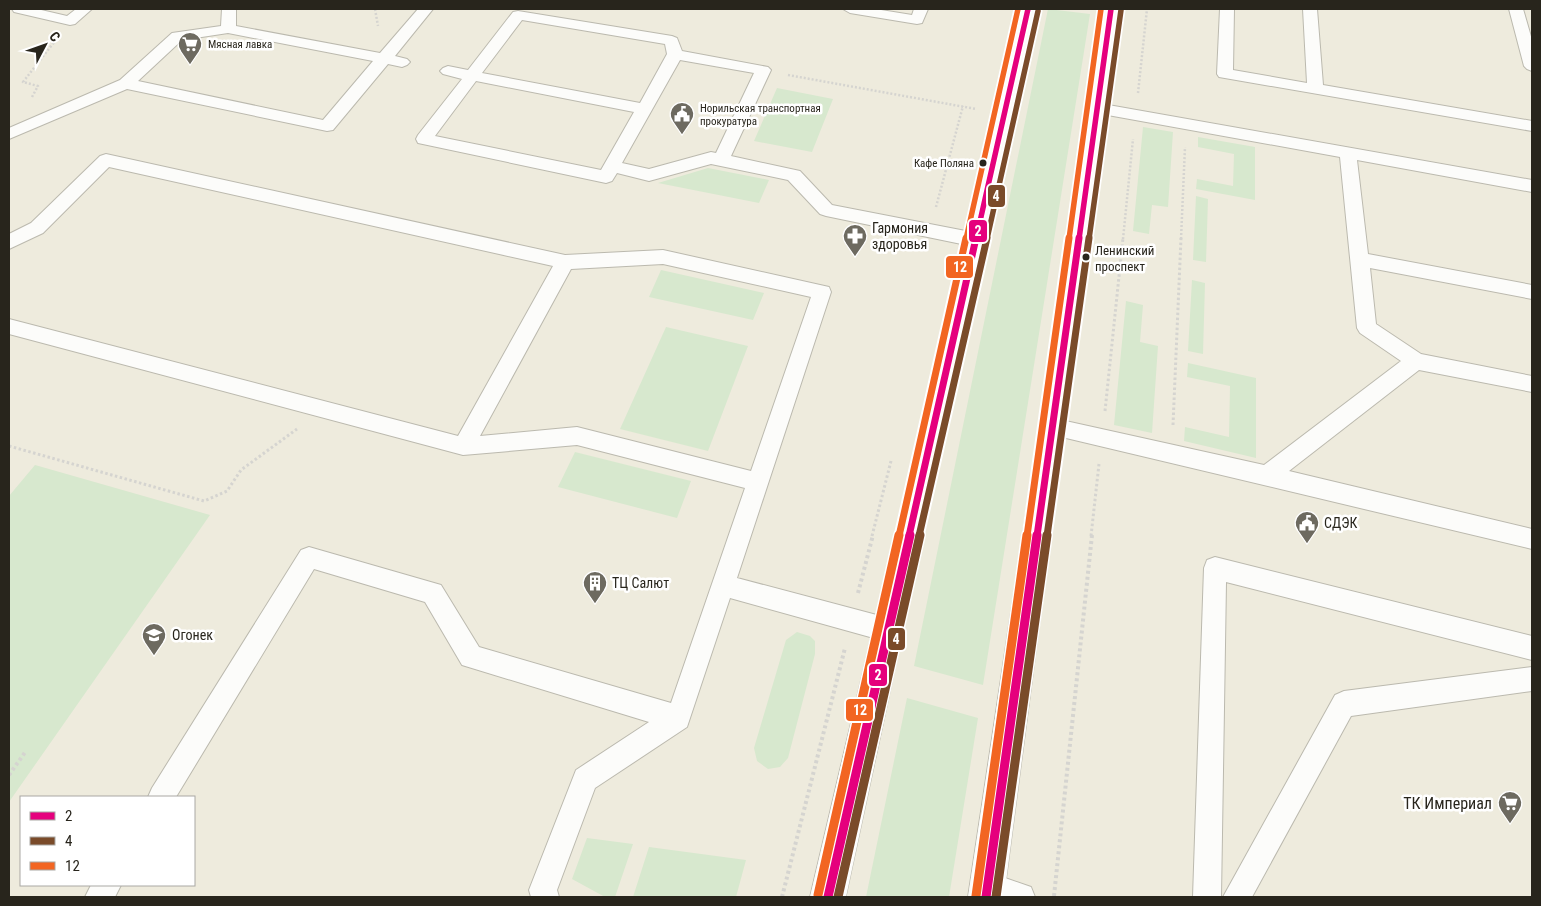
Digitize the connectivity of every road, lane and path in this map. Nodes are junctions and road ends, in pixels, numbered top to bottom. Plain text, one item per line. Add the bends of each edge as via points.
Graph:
1 (19, 9) edge
2 (85, 9) edge
3 (229, 9) edge
4 (426, 9) edge
5 (850, 9) edge
6 (921, 9) edge
7 (1028, 9) edge
8 (1111, 9) edge
9 (1227, 9) edge
10 (1310, 9) edge
11 (1521, 11) edge
12 (70, 21) junction
13 (228, 29) junction
14 (675, 54) junction
15 (384, 58) junction
16 (402, 62) dead end
17 (1532, 66) edge
18 (764, 70) junction
19 (448, 71) dead end
20 (472, 76) junction
21 (126, 84) junction
22 (1315, 90) junction
23 (29, 102) dead end
24 (963, 106) junction
25 (1097, 108) junction
26 (645, 109) junction
27 (1004, 114) junction
28 (1186, 124) junction
29 (1532, 126) edge
30 (9, 134) edge
31 (1348, 153) junction
32 (721, 160) junction
33 (612, 166) junction
34 (1532, 186) edge
35 (930, 231) junction
36 (976, 240) junction
37 (9, 242) edge
38 (1360, 259) junction
39 (565, 262) junction
40 (1532, 292) edge
41 (9, 327) edge
42 (1416, 361) junction
43 (1532, 384) edge
44 (324, 409) junction
45 (1052, 426) junction
46 (9, 446) edge
47 (462, 446) junction
48 (1172, 454) junction
49 (892, 456) dead end
50 (1267, 475) junction
51 (758, 482) junction
52 (1532, 539) edge
53 (723, 585) junction
54 (852, 620) junction
55 (888, 630) junction
56 (1532, 648) edge
57 (1532, 679) edge
58 (678, 718) junction
59 (26, 751) dead end
60 (9, 775) edge
61 (162, 796) edge
62 (106, 886) edge
63 (987, 892) edge
64 (99, 897) edge
65 (545, 897) edge
66 (782, 897) edge
67 (828, 897) edge
68 (1022, 897) edge
69 (1206, 897) edge
70 (1237, 897) edge

1 - 12 lane
2 - 12 lane
3 - 13 lane
4 - 15 lane
5 - 6 lane via 917,20
7 - 27 main road
8 - 25 main road
9 - 22 lane via 1226,74
10 - 22 lane
11 - 17 lane
12 - 23 path via 23,82 38,86
13 - 15 lane
13 - 21 lane via 177,36
14 - 18 lane
14 - 20 lane via 672,41 518,15
14 - 26 lane
15 - 16 lane
15 - 21 lane via 327,126
18 - 24 path
18 - 32 lane
19 - 20 lane
20 - 26 lane
20 - 33 lane via 424,139 606,177
21 - 30 lane
22 - 29 lane
24 - 27 path
24 - 35 path
25 - 28 lane
25 - 45 main road
26 - 33 lane
27 - 36 main road
28 - 31 lane
28 - 48 path
31 - 34 lane
31 - 38 lane
32 - 33 lane via 711,158 649,175
32 - 35 lane via 794,175 826,210
35 - 36 lane
36 - 55 main road
37 - 39 lane via 37,228 106,160
38 - 40 lane
38 - 42 lane via 1367,328
39 - 47 lane
39 - 51 lane via 663,257 822,292
41 - 44 lane
42 - 43 lane
42 - 50 lane
44 - 46 path via 242,470 226,491 204,501
44 - 47 lane
45 - 48 lane
45 - 63 main road
47 - 51 lane via 577,436
48 - 50 lane
49 - 54 path
50 - 52 lane
51 - 53 lane
53 - 54 lane
53 - 58 lane
54 - 55 lane
54 - 66 path
55 - 67 main road
56 - 69 lane via 1215,568
57 - 70 lane via 1344,704
58 - 61 lane via 471,657 433,593 309,557
58 - 65 lane via 585,779 543,890
59 - 60 path
62 - 64 lane
63 - 68 lane

